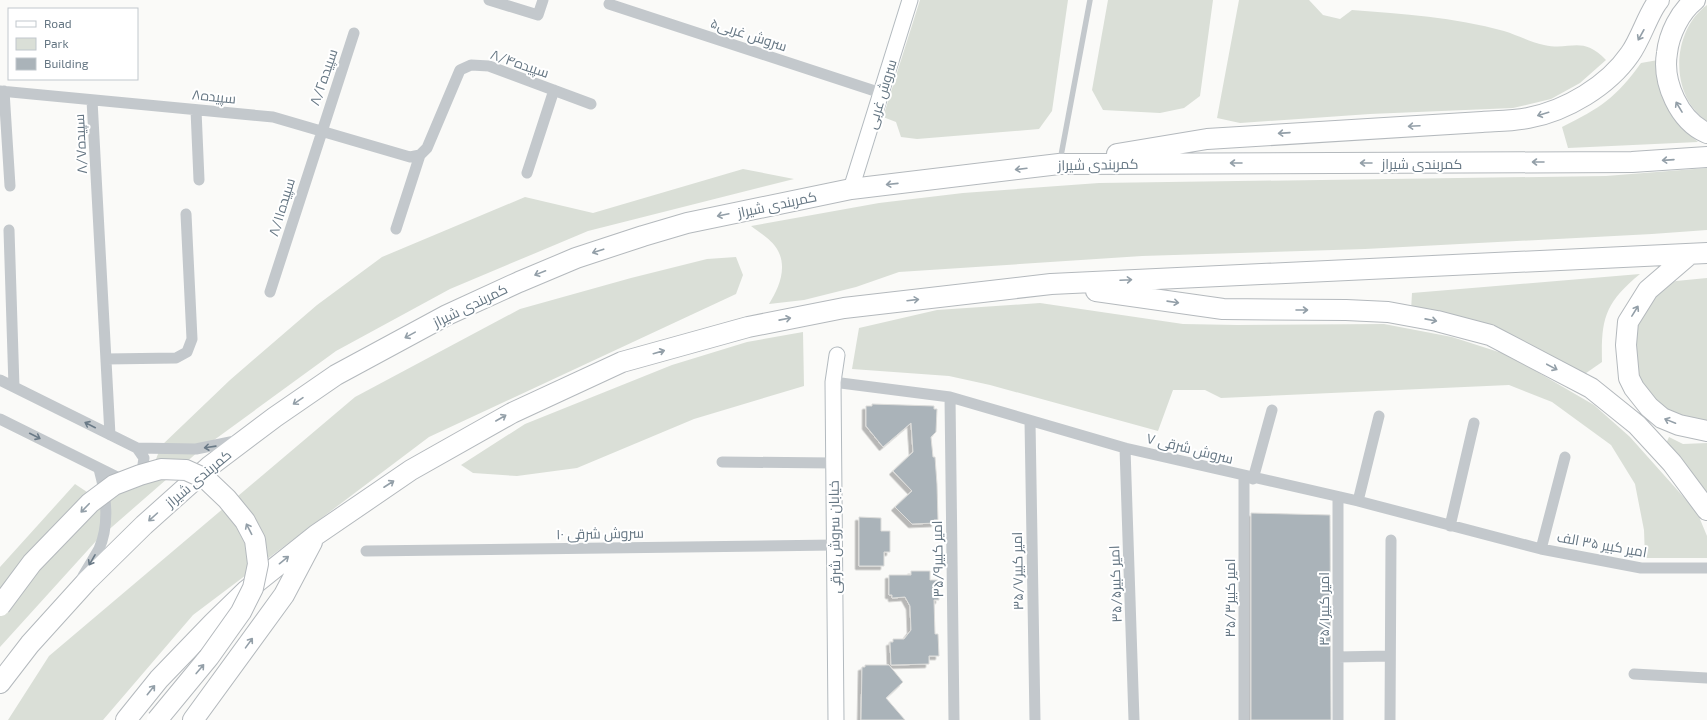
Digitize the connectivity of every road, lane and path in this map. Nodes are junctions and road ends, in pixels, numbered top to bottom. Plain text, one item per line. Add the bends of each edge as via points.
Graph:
1 (489, 0) edge
2 (543, 0) edge
3 (910, 0) edge
4 (1090, 0) edge
5 (1659, 0) edge
6 (1695, 0) edge
7 (609, 4) dead end
8 (354, 33) dead end
9 (554, 90) junction
10 (2, 91) edge
11 (881, 92) junction
12 (92, 100) junction
13 (591, 104) dead end
14 (196, 110) junction
15 (321, 131) junction
16 (1707, 133) edge
17 (420, 155) junction
18 (1707, 157) edge
19 (1059, 164) junction
20 (527, 173) dead end
21 (199, 180) dead end
22 (10, 186) dead end
23 (851, 188) junction
24 (186, 214) dead end
25 (396, 229) dead end
26 (9, 230) dead end
27 (1698, 253) edge
28 (1051, 284) junction
29 (270, 292) dead end
30 (837, 355) dead end
31 (106, 359) junction
32 (0, 380) edge
33 (833, 382) junction
34 (14, 387) junction
35 (950, 397) junction
36 (1272, 410) dead end
37 (1379, 416) dead end
38 (0, 419) edge
39 (1030, 421) junction
40 (1474, 423) dead end
41 (1707, 431) edge
42 (110, 435) junction
43 (248, 438) junction
44 (137, 448) junction
45 (1126, 448) junction
46 (1565, 457) dead end
47 (722, 462) dead end
48 (834, 463) junction
49 (99, 469) junction
50 (1249, 478) junction
51 (1338, 497) junction
52 (1358, 501) junction
53 (1707, 510) edge
54 (1450, 526) junction
55 (316, 535) junction
56 (1391, 540) dead end
57 (834, 545) junction
58 (1540, 549) junction
59 (366, 551) dead end
60 (1706, 568) dead end
61 (70, 600) junction
62 (0, 606) edge
63 (1389, 656) junction
64 (1338, 657) junction
65 (1634, 674) dead end
66 (1707, 678) edge
67 (0, 683) edge
68 (126, 720) edge
69 (157, 720) edge
70 (193, 720) edge
71 (836, 720) edge
72 (954, 720) edge
73 (1035, 720) edge
74 (1134, 720) edge
75 (1244, 720) edge
76 (1338, 720) edge
77 (1390, 720) edge

1 - 2 street via 538,15
3 - 11 street, سروش غربی
4 - 19 lane
5 -> 19 highway via 1630,55 1608,78 1582,98 1528,118 1207,139
16 -> 6 highway via 1698,129 1679,108 1668,82 1666,53 1675,27 1688,6
7 - 11 street, سروش غربی۵
8 - 15 street, سپیده۸/۲
9 - 13 street, سپیده۸/۴
9 - 17 street, سپیده۸/۴ via 489,66 472,64 460,70 427,148
9 - 20 street
10 - 12 street, سپیده۸
10 - 22 street
11 - 23 street, سروش غربی
12 - 14 street, سپیده۸
12 - 31 street, سپیده۸/۷
14 - 15 street, سپیده۸ via 273,117
14 - 21 street
15 - 17 street, سپیده۸ via 410,157
15 - 29 street, سپیده۸/۱۱
17 - 25 street, سپیده۸/۴
18 -> 19 highway, کمربندی شیراز via 1624,162
19 -> 23 highway, کمربندی شیراز
23 -> 43 highway, کمربندی شیراز via 688,223 576,258 447,315 336,375
24 - 31 street via 192,339 187,352 176,358
26 - 34 street
28 -> 27 highway
41 -> 27 highway via 1679,425 1662,418 1649,407 1632,383 1626,346 1628,322 1648,290
28 -> 53 highway via 1223,309 1388,312 1437,321 1490,336 1591,388 1631,421 1672,463
55 -> 28 highway via 411,470 512,412 622,362 748,326 844,308
30 - 33 street, خیابان سروش شرقی
31 - 42 street, سپیده۸/۷
32 - 34 street
33 - 35 street, سروش شرقی ۷
33 - 48 street, خیابان سروش شرقی
42 -> 34 street
35 - 39 street, سروش شرقی ۷
35 - 72 street, امیر کبیر۳۵/۹
36 - 50 street, امیر کبیر۳۵/۳
37 - 52 street
38 -> 49 street
39 - 45 street, سروش شرقی ۷
39 - 73 street, امیر کبیر۳۵/۷
40 - 54 street
42 - 44 street
43 -> 44 street via 196,448
43 -> 61 highway, کمربندی شیراز via 210,466 144,525
44 - 49 street via 144,458 142,471 134,480 125,481
45 - 50 street, سروش شرقی ۷
45 - 74 street, امیر کبیر۳۵/۵
46 - 58 street
47 - 48 street
48 - 57 street, خیابان سروش شرقی
49 -> 61 street via 104,487 106,514 101,541
50 - 51 street, سروش شرقی ۷
50 - 75 street, امیر کبیر۳۵/۳
51 - 52 street, سروش شرقی ۷
51 - 64 street, امیر کبیر۳۵/۱
52 - 54 street, سروش شرقی ۷
54 - 58 street, سروش شرقی ۷
68 -> 55 highway via 159,679 198,638 248,590
70 -> 55 highway via 284,595
56 - 63 street
57 - 59 street, سروش شرقی ۱۰
57 - 71 street, خیابان سروش شرقی
58 - 60 street, امیر کبیر ۳۵ الف via 1641,568
61 - 67 highway, کمربندی شیراز via 30,644
69 -> 62 highway, bridge via 209,657 241,612 253,588 257,570 255,540 245,521 206,479 186,470 161,469 114,485 90,503 32,564
63 - 64 street
63 - 77 street
64 - 76 street, امیر کبیر۳۵/۱
65 - 66 street

